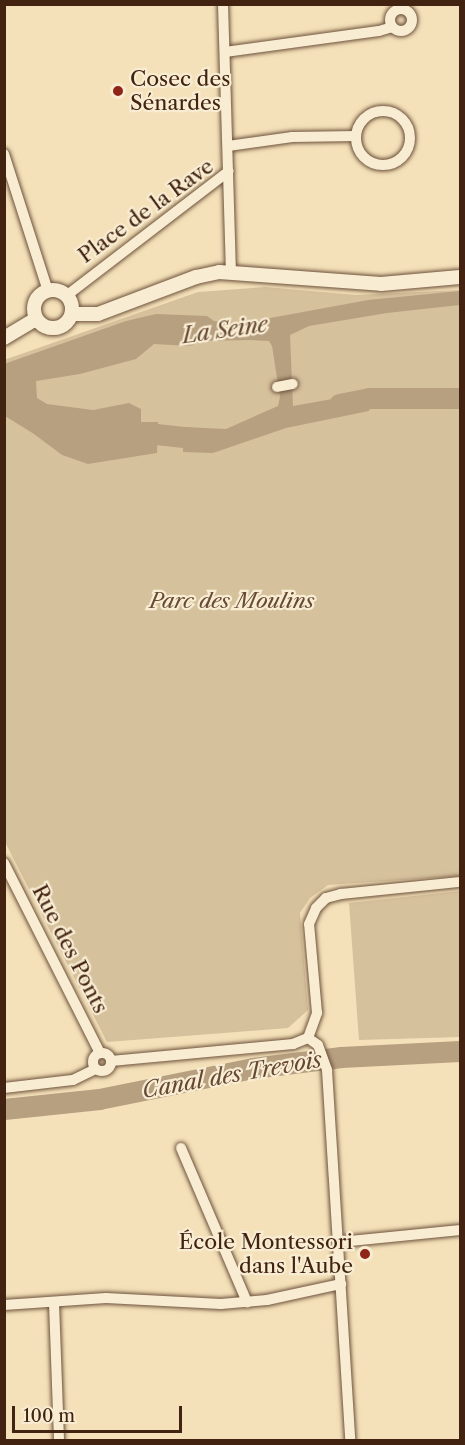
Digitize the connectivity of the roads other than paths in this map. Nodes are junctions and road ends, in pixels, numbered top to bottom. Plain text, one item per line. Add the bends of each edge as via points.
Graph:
1 (223, 4) edge
2 (392, 27) dead end
3 (225, 52) junction
4 (356, 136) junction
5 (228, 146) junction
6 (4, 154) edge
7 (229, 171) junction
8 (231, 273) junction
9 (460, 277) edge
10 (48, 291) junction
11 (66, 296) junction
12 (72, 314) junction
13 (36, 319) junction
14 (4, 338) edge
15 (293, 384) dead end
16 (277, 387) dead end
17 (4, 863) edge
18 (460, 882) edge
19 (308, 1038) junction
20 (100, 1053) junction
21 (111, 1061) junction
22 (96, 1069) junction
23 (4, 1089) edge
24 (181, 1148) dead end
25 (460, 1230) edge
26 (340, 1242) junction
27 (341, 1284) junction
28 (247, 1302) junction
29 (54, 1303) junction
30 (4, 1305) edge
31 (59, 1440) edge
32 (350, 1440) edge

1 - 3 street
2 - 3 street
3 - 5 street
4 - 4 street via 358,127 370,115 387,111 402,118 410,143 401,159 393,164 375,164 360,153
4 - 5 street via 292,137
5 - 7 street
6 - 10 street
7 - 8 street, Place de la Rave
7 - 11 street, Place de la Rave
8 - 9 street via 381,284
8 - 12 street via 196,277 98,314
10 - 11 street
10 - 13 street via 36,302
11 - 12 street
12 - 13 street via 60,327 51,328
13 - 14 street
15 - 16 street
17 - 20 street, Rue des Ponts
18 - 19 street via 341,894 326,898 316,908 309,924 318,1013
19 - 21 street via 293,1044
19 - 26 street via 318,1045 327,1070
20 - 21 street
20 - 22 street via 94,1059
21 - 22 street via 108,1070
22 - 23 street via 73,1080
24 - 28 street
25 - 26 street
26 - 27 street
27 - 28 street
27 - 32 street
28 - 29 street via 106,1298
29 - 30 street
29 - 31 street

